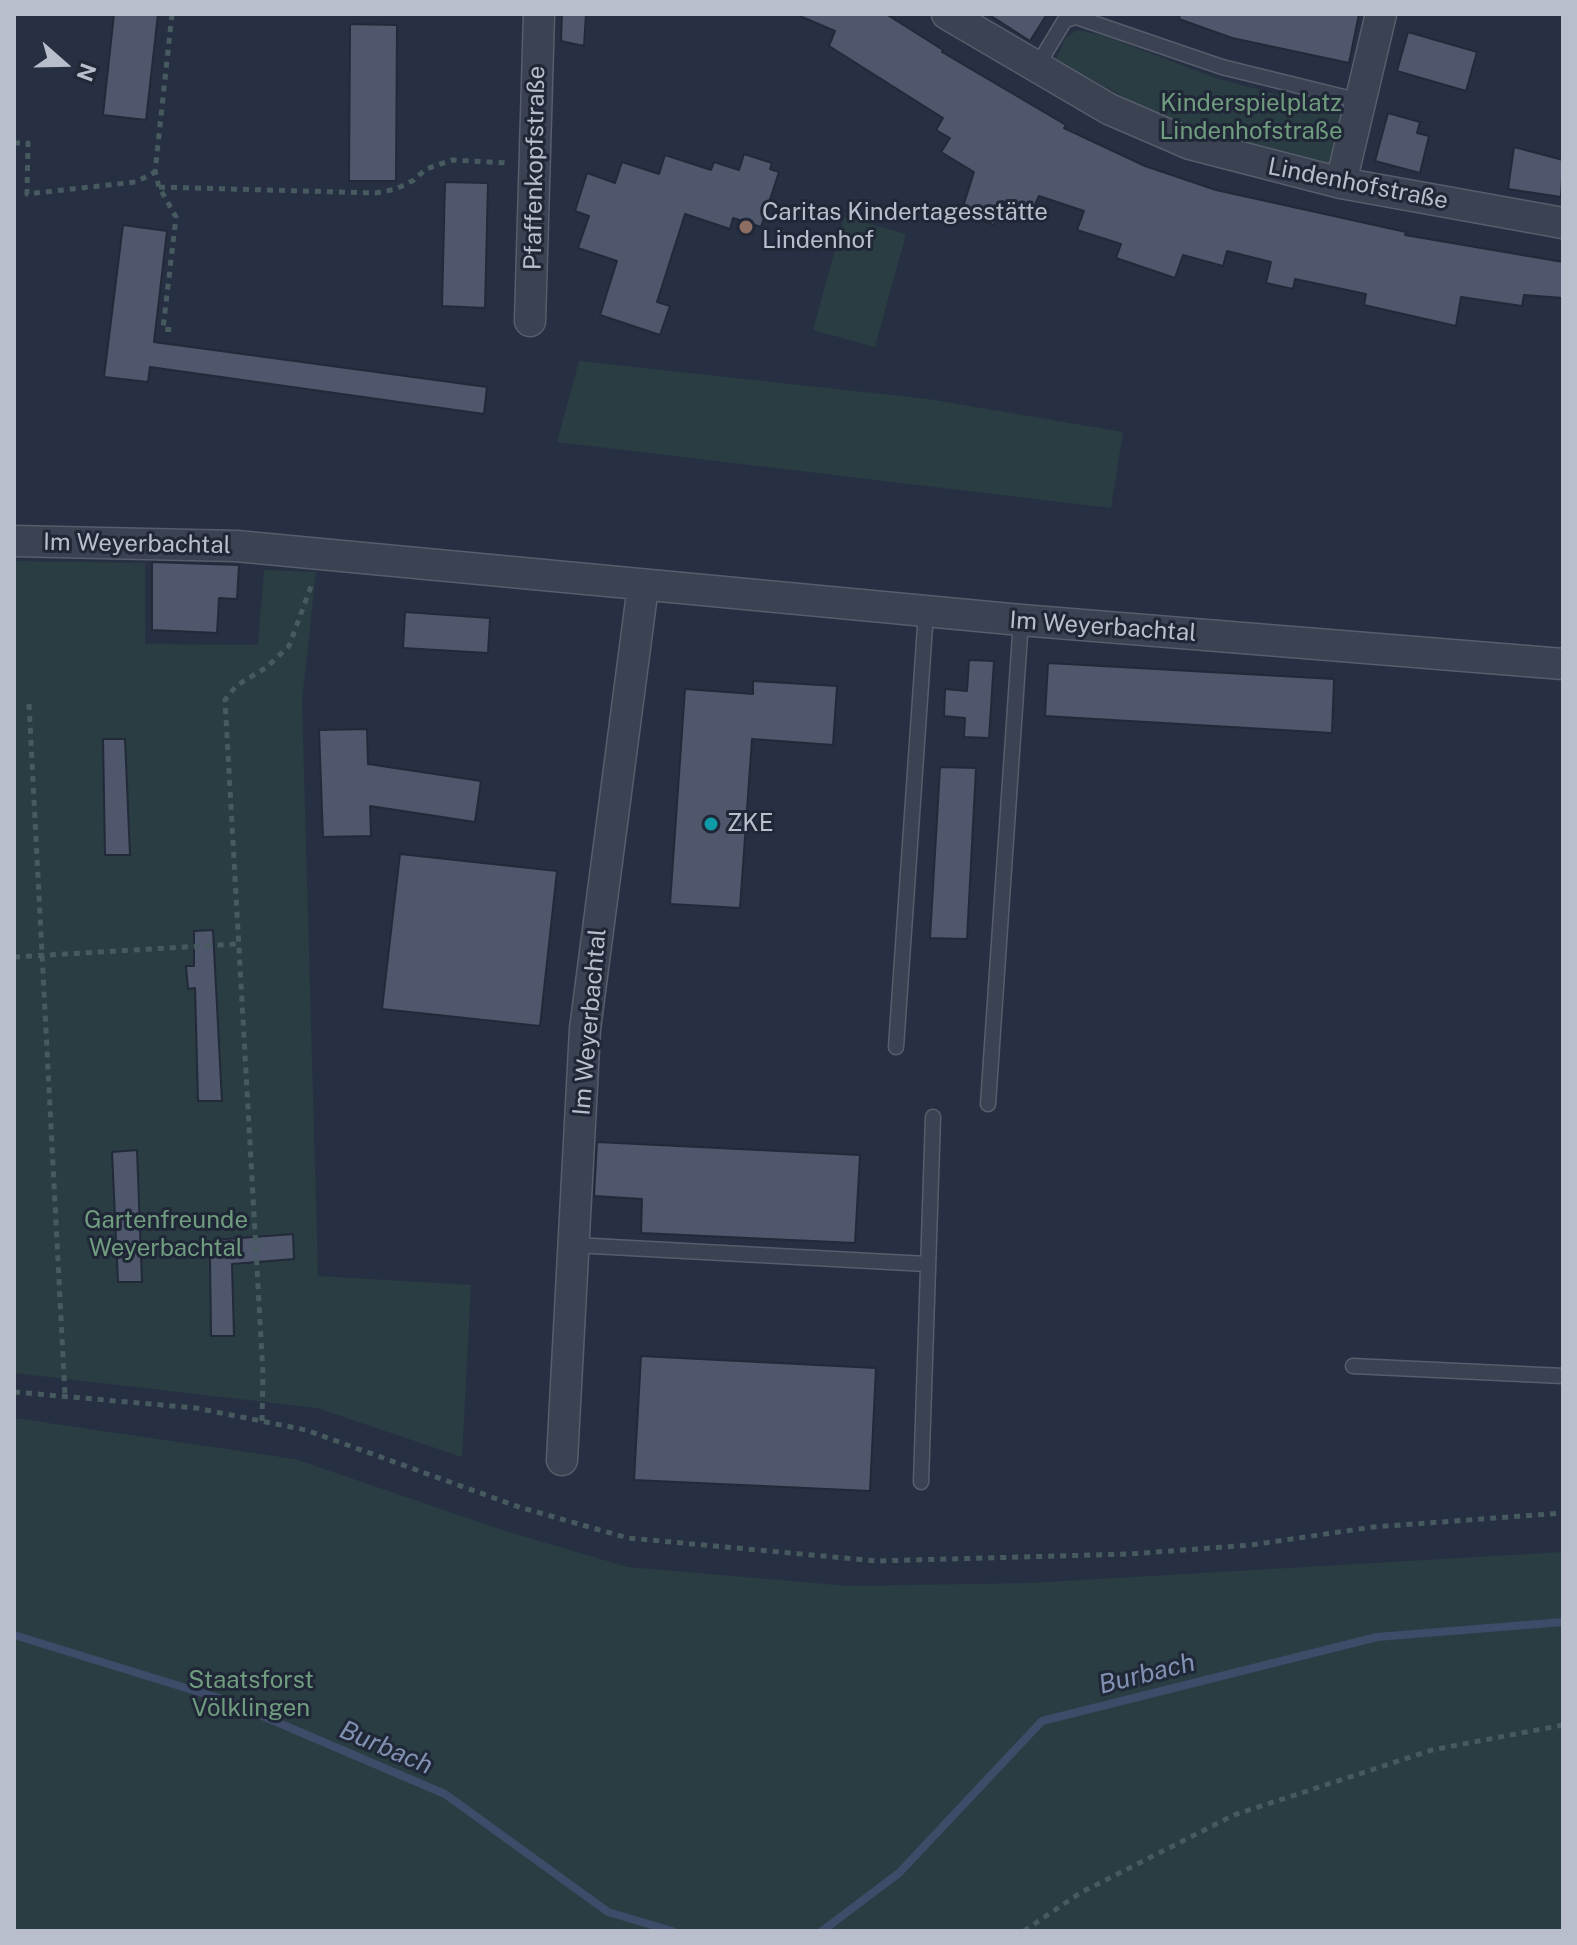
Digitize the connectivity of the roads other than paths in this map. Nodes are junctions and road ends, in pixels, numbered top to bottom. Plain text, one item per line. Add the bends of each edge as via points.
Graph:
1 (539, 14) edge
2 (947, 14) edge
3 (1381, 14) edge
4 (1036, 69) junction
5 (1360, 101) junction
6 (1341, 183) junction
7 (1563, 223) edge
8 (530, 321) dead end
9 (14, 541) edge
10 (643, 586) junction
11 (926, 612) junction
12 (1021, 620) junction
13 (1563, 664) edge
14 (896, 1047) dead end
15 (988, 1104) dead end
16 (933, 1117) dead end
17 (574, 1245) junction
18 (927, 1264) junction
19 (1353, 1366) dead end
20 (1563, 1376) edge
21 (562, 1460) dead end
22 (921, 1482) dead end

1 - 8 street, Pfaffenkopfstraße
2 - 4 street, Lindenhofstraße
3 - 5 street
4 - 5 lane via 1065,20 1076,17 1222,67
4 - 6 street, Lindenhofstraße via 1140,125 1190,144
5 - 6 street
6 - 7 street, Lindenhofstraße
9 - 10 street, Im Weyerbachtal via 236,546
10 - 11 street, Im Weyerbachtal
10 - 17 street, Im Weyerbachtal via 585,1029
11 - 12 street, Im Weyerbachtal
11 - 14 lane
12 - 13 street, Im Weyerbachtal
12 - 15 lane
16 - 18 lane
17 - 18 lane
17 - 21 street, Im Weyerbachtal
18 - 22 lane
19 - 20 lane

